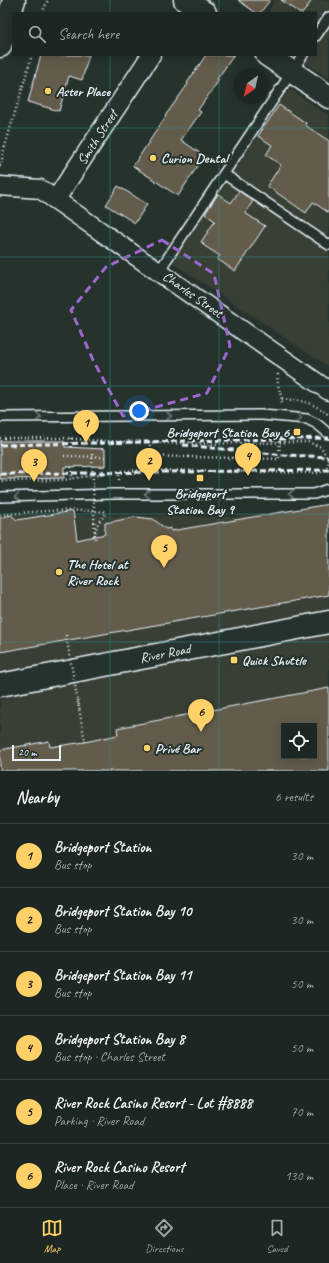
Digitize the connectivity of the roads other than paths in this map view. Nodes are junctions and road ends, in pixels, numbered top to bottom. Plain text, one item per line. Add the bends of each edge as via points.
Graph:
1 (14, 0) edge
2 (329, 17) edge
3 (317, 35) edge
4 (0, 46) edge
5 (150, 56) edge
6 (270, 56) edge
7 (298, 64) edge
8 (329, 97) edge
9 (224, 174) junction
10 (0, 186) edge
11 (56, 199) junction
12 (329, 245) edge
13 (159, 270) junction
14 (329, 391) edge
15 (0, 418) edge
16 (329, 434) edge
17 (329, 489) edge
18 (0, 498) edge
19 (329, 622) edge
20 (0, 685) edge

1 - 4 street
2 - 3 lane
5 - 11 street, Smith Street
6 - 7 street
7 - 8 street
7 - 9 lane
9 - 12 lane
9 - 13 lane
10 - 11 street, Charles Street via 40,189
11 - 13 street, Charles Street
13 - 14 street, Charles Street
15 -> 16 lane via 262,415 307,419
17 -> 18 lane via 314,494 114,494
19 - 20 street, River Road

